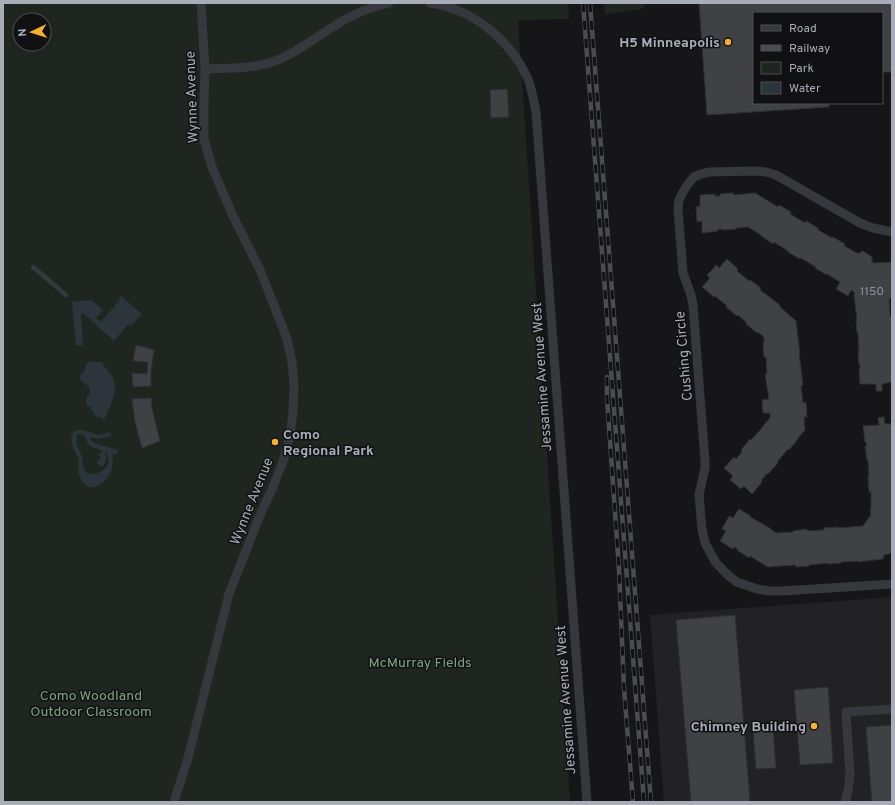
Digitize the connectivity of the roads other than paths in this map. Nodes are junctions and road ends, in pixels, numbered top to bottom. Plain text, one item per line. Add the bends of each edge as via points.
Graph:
1 (201, 3) edge
2 (390, 3) edge
3 (430, 3) edge
4 (205, 69) junction
5 (892, 232) edge
6 (33, 267) dead end
7 (66, 295) dead end
8 (892, 584) edge
9 (892, 709) edge
10 (174, 802) edge
11 (587, 802) edge
12 (845, 802) edge

1 - 4 street, Wynne Avenue
2 - 4 street via 352,16 275,61 252,66
3 - 11 street, Jessamine Avenue West via 472,17 498,36 517,58 533,94
4 - 10 street, Wynne Avenue via 204,139 215,174 260,270 287,339 294,385 293,412 283,461 229,594 188,758
5 - 8 street, Cushing Circle via 860,223 776,175 766,172 701,174 688,184 679,200 683,273 693,305 704,439 705,468 699,495 702,529 711,554 730,577 756,589 782,591
6 - 7 lane
9 - 12 street via 846,712 850,775

